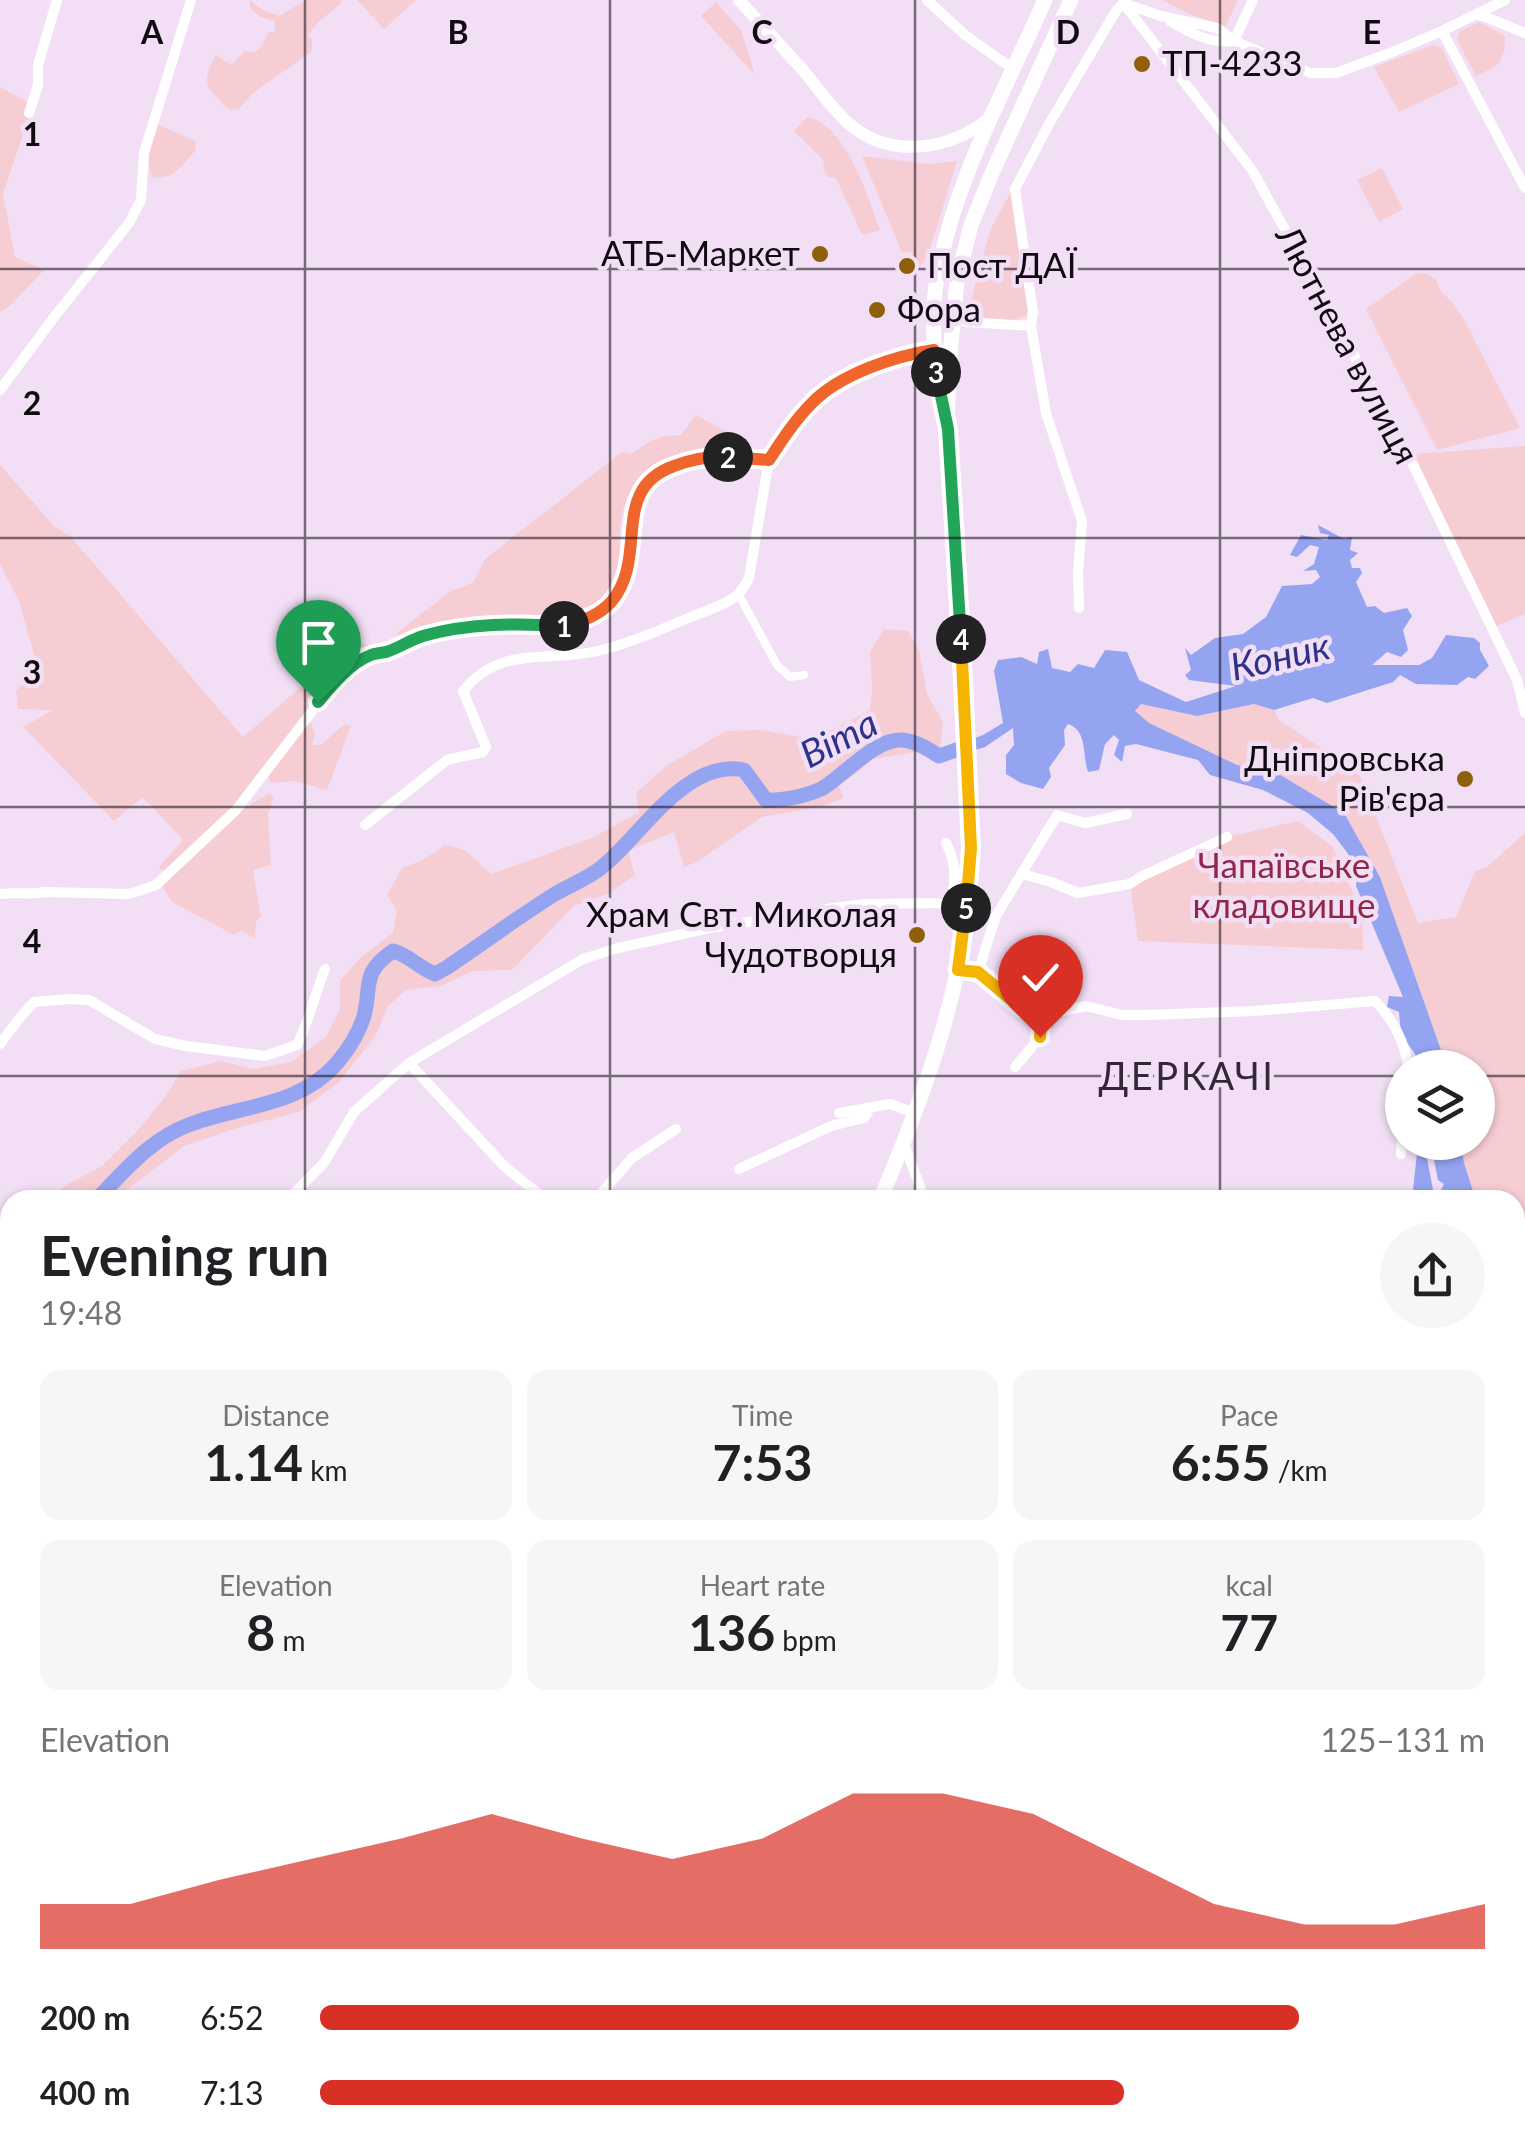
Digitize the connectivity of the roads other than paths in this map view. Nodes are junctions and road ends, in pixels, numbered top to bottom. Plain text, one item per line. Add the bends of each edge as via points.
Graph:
1 (56, 0) edge
2 (191, 0) edge
3 (739, 0) edge
4 (927, 0) edge
5 (1045, 0) edge
6 (1072, 0) edge
7 (1252, 0) edge
8 (1504, 0) edge
9 (1122, 2) edge
10 (1478, 14) junction
11 (1442, 31) junction
12 (1525, 33) edge
13 (1234, 41) junction
14 (1013, 68) junction
15 (29, 114) dead end
16 (992, 117) junction
17 (1015, 125) junction
18 (1519, 168) edge
19 (1525, 188) edge
20 (952, 316) junction
21 (1030, 326) junction
22 (934, 350) junction
23 (0, 390) edge
24 (948, 429) junction
25 (769, 460) junction
26 (739, 595) junction
27 (1079, 608) dead end
28 (804, 675) dead end
29 (1525, 713) edge
30 (1126, 814) dead end
31 (364, 825) dead end
32 (1227, 836) dead end
33 (946, 843) dead end
34 (1022, 874) junction
35 (0, 894) edge
36 (326, 969) dead end
37 (958, 970) junction
38 (978, 972) junction
39 (1042, 1016) junction
40 (0, 1044) edge
41 (1404, 1050) edge
42 (409, 1064) junction
43 (1015, 1067) dead end
44 (871, 1108) junction
45 (915, 1112) junction
46 (839, 1113) dead end
47 (676, 1129) dead end
48 (904, 1144) junction
49 (739, 1169) dead end
50 (297, 1190) edge
51 (534, 1190) edge
52 (604, 1190) edge
53 (884, 1190) edge
54 (921, 1190) edge

1 - 15 street
2 - 23 street via 144,152 141,200
3 - 16 street via 848,123 879,141 934,146
4 - 14 street
5 - 14 main road
6 - 17 main road
7 - 13 street
8 - 10 street
9 - 13 street via 1217,28
9 - 21 street via 1015,189
9 - 29 street, Лютнева вулиця via 1252,170 1402,442 1517,680
10 - 11 street
10 - 12 street
11 - 13 street via 1322,75
11 - 18 street
14 - 16 main road
16 - 17 main road via 1004,132
16 - 22 main road via 942,254
17 - 20 main road via 970,225
18 - 19 street
20 - 21 street
20 - 24 main road
21 - 27 street via 1046,412 1082,520
22 - 24 main road
22 - 25 street via 899,357 830,388
24 - 37 main road via 970,788
25 - 26 street via 748,578
25 - 35 street via 699,458 645,483 636,500 624,583 598,614 564,626 463,627 371,654 334,682 236,810 156,886 113,895
26 - 28 street via 778,665 790,676
26 - 31 street via 643,638 596,651 499,662 462,691 483,752 447,760
30 - 34 street via 1084,823 1057,816
32 - 34 street via 1130,884 1087,893
33 - 42 street via 953,856 950,903 833,908 618,948 583,959
34 - 38 street via 996,916
36 - 40 street via 297,1045 265,1056 155,1039 89,1000 69,998 34,1002
37 - 38 street
37 - 45 main road
38 - 39 street via 1021,1008
39 - 41 street via 1086,1006 1146,1015 1375,1001
39 - 43 street via 1040,1037
42 - 50 street via 354,1112 324,1163
42 - 51 street
44 - 45 street via 890,1104
44 - 46 street
44 - 49 street via 864,1118 831,1126
45 - 48 main road
47 - 52 street via 632,1158
48 - 53 main road
48 - 54 street

